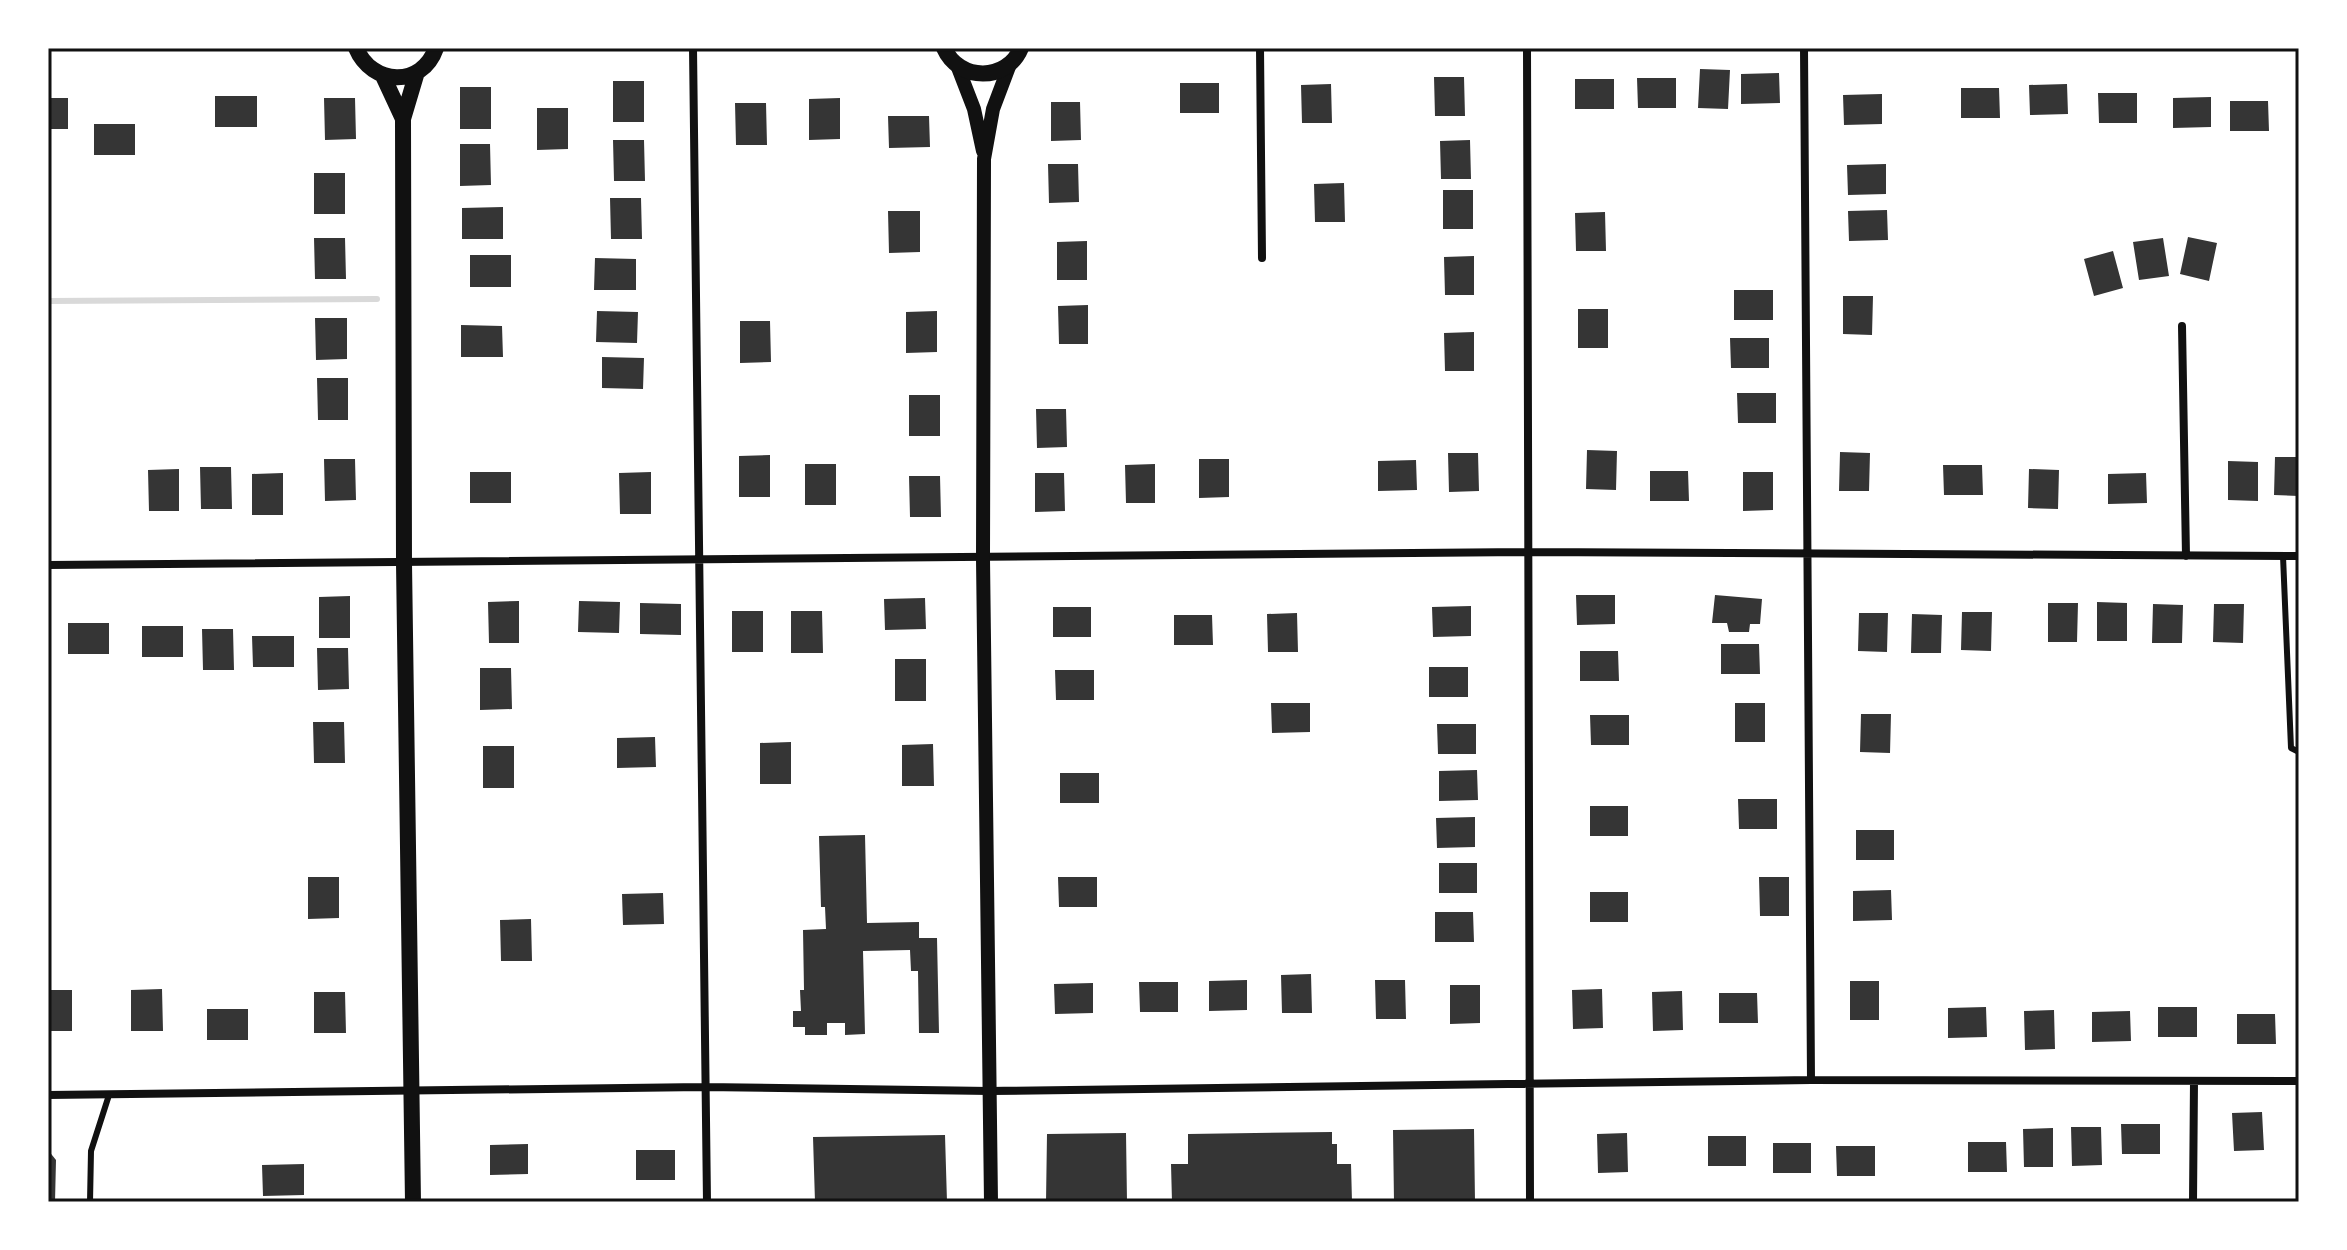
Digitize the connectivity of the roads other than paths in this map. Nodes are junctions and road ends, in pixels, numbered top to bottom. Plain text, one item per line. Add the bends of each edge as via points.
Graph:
1 (449, 48) edge
2 (693, 48) edge
3 (1260, 48) edge
4 (1527, 48) edge
5 (1804, 48) edge
6 (354, 49) edge
7 (435, 53) edge
8 (1021, 53) edge
9 (946, 54) edge
10 (417, 72) junction
11 (383, 76) junction
12 (403, 119) junction
13 (984, 159) junction
14 (1262, 258) dead end
15 (2182, 326) dead end
16 (1528, 552) junction
17 (1805, 556) junction
18 (2186, 556) junction
19 (2283, 556) junction
20 (2299, 556) edge
21 (698, 558) junction
22 (983, 559) junction
23 (404, 563) junction
24 (48, 565) edge
25 (2299, 752) edge
26 (1811, 1080) junction
27 (2194, 1081) junction
28 (2299, 1081) edge
29 (1528, 1084) junction
30 (703, 1087) junction
31 (411, 1091) junction
32 (990, 1091) junction
33 (48, 1095) edge
34 (109, 1095) junction
35 (90, 1202) edge
36 (413, 1202) edge
37 (707, 1202) edge
38 (991, 1202) edge
39 (1530, 1202) edge
40 (2193, 1202) edge

1 - 7 main road
2 - 21 street
3 - 14 street
4 - 16 street
5 - 17 street
6 - 11 main road
7 - 10 main road
8 - 9 main road via 984,74
8 - 13 street via 993,109
9 - 13 street via 974,109
10 - 11 main road via 397,79
10 - 12 main road
11 - 12 main road
12 - 23 main road
13 - 22 street
15 - 18 street
16 - 17 street
16 - 22 street
16 - 29 street
17 - 18 street
17 - 26 street
18 - 19 street
19 - 20 street
19 - 25 lane via 2291,748
21 - 22 street
21 - 23 street
21 - 30 street
22 - 32 street
23 - 24 street
23 - 31 main road
26 - 27 street
26 - 29 street
27 - 28 street
27 - 40 street
29 - 32 street
29 - 39 street
30 - 31 street
30 - 32 street
30 - 37 street
31 - 34 street
31 - 36 main road
32 - 38 street
33 - 34 street
34 - 35 lane via 91,1151

